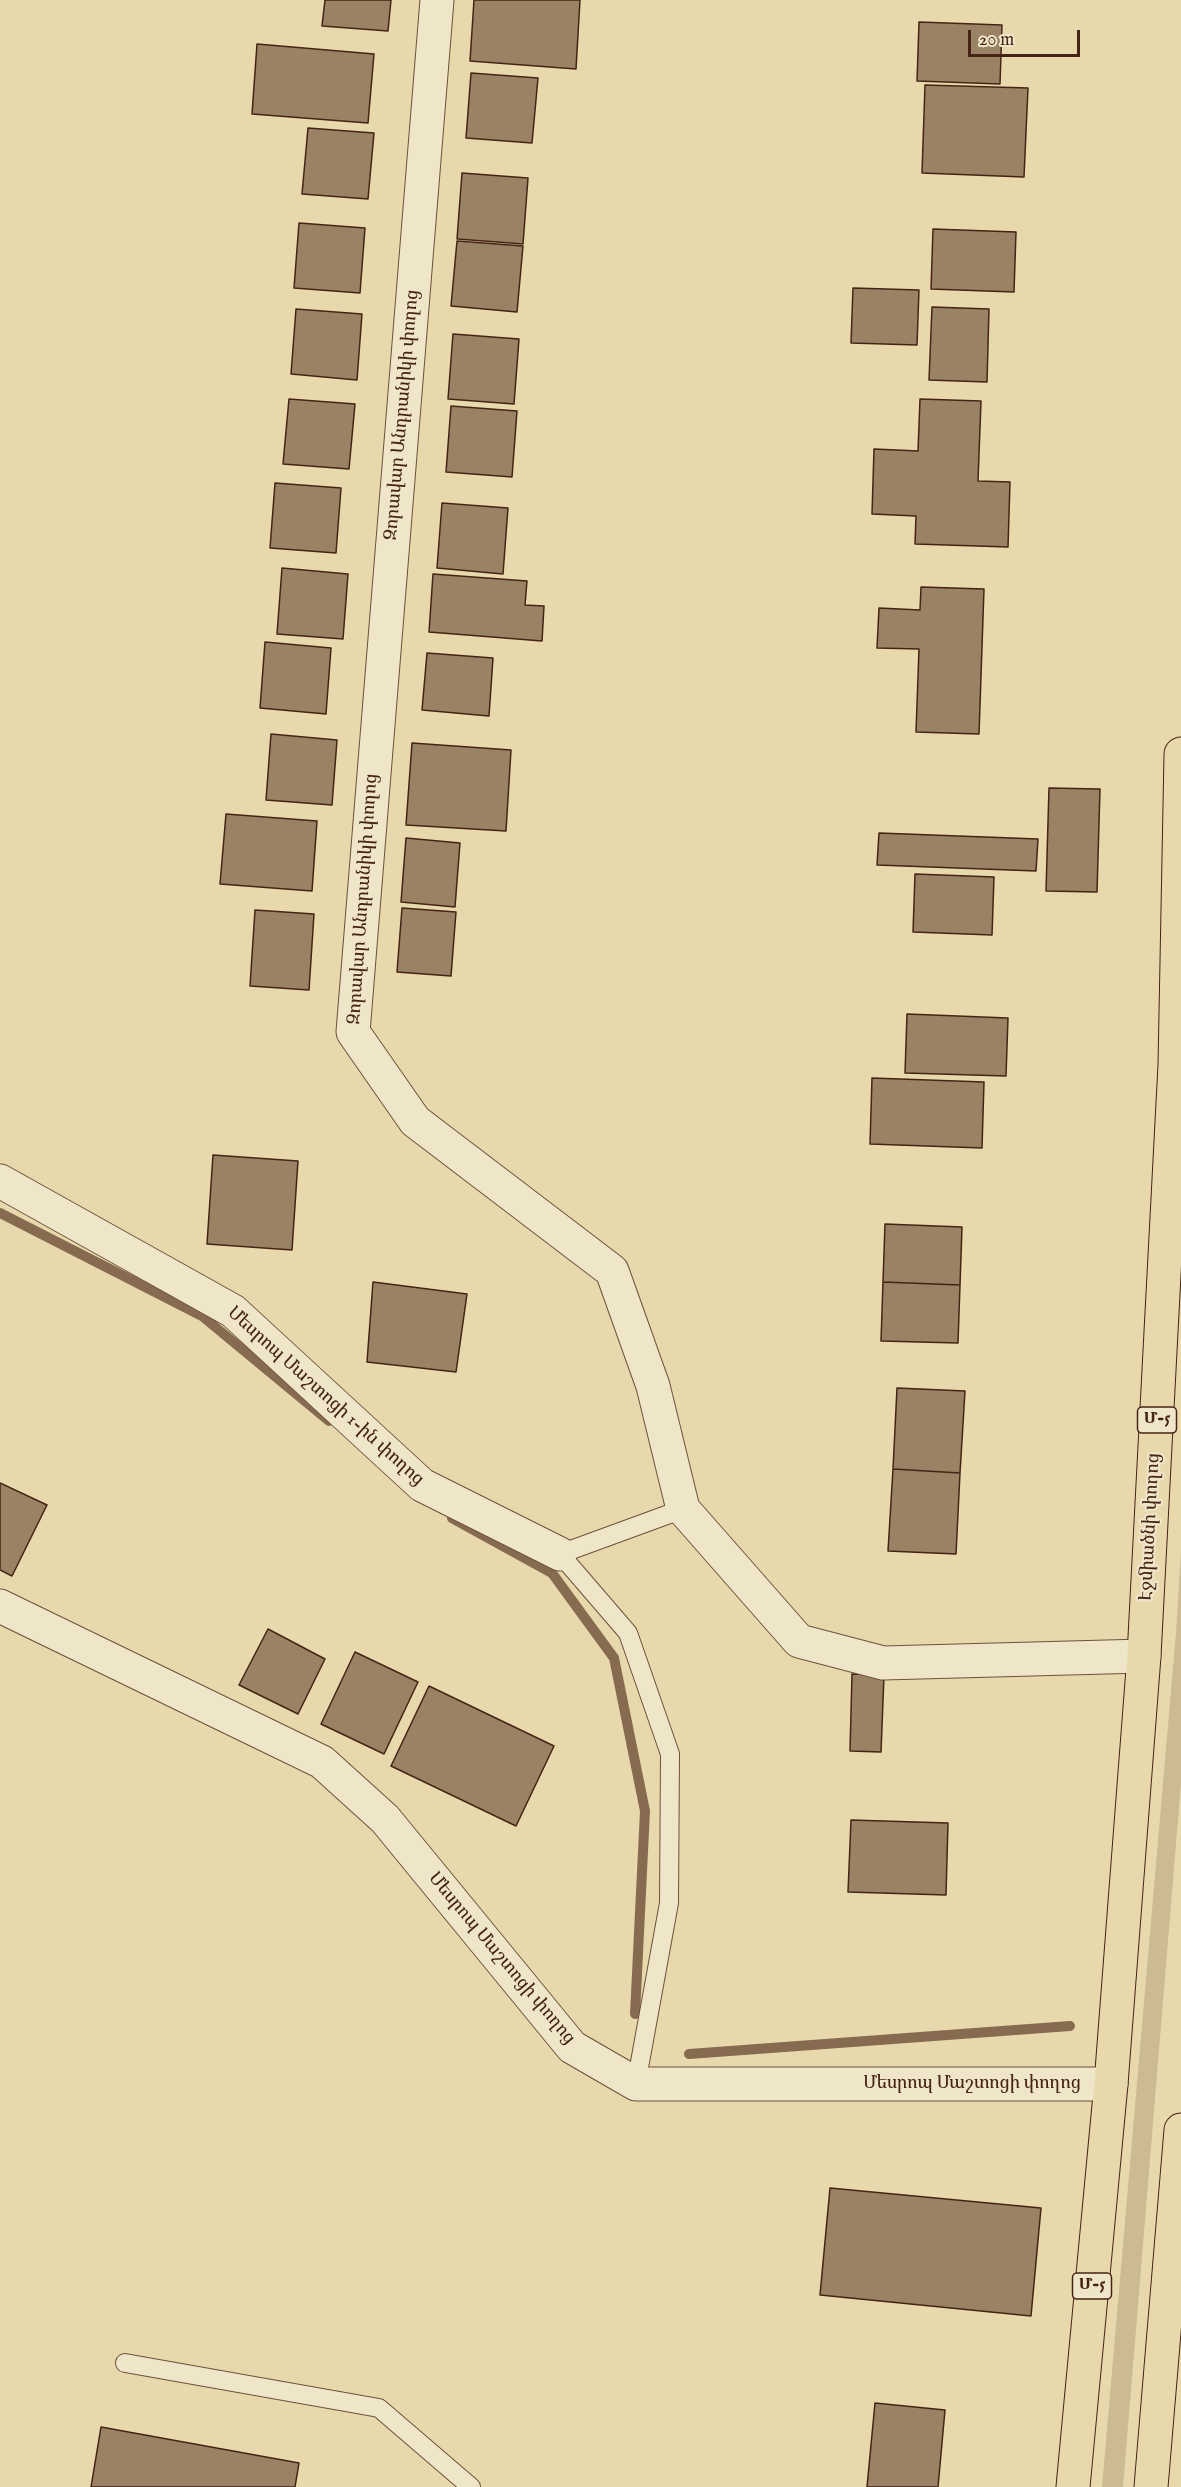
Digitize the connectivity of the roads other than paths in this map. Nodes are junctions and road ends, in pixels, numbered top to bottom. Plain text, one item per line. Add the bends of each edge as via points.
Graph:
1 (437, 0) edge
2 (1181, 754) edge
3 (0, 1181) edge
4 (683, 1509) junction
5 (560, 1554) junction
6 (0, 1606) edge
7 (1144, 1656) junction
8 (636, 2084) junction
9 (1111, 2084) junction
10 (1181, 2130) edge
11 (1177, 2223) edge
12 (125, 2363) dead end
13 (471, 2487) edge
14 (1073, 2487) edge
15 (1151, 2487) edge

1 - 4 street, Զորավար Անդրանիկի փողոց via 353,1032 415,1121 612,1271 653,1386
2 - 7 highway, Էջմիածնի փողոց / Մ-5 via 1175,1065
3 - 5 street, Մեսրոպ Մաշտոցի 1-ին փողոց via 232,1311 422,1485
4 - 5 lane
4 - 7 street, Զորավար Անդրանիկի փողոց via 799,1641 883,1663
5 - 8 lane via 628,1633 670,1754 669,1903
6 - 8 street, Մեսրոպ Մաշտոցի փողոց via 322,1762 385,1819 572,2047
7 - 9 highway, Էջմիածնի փողոց / Մ-5
8 - 9 street, Մեսրոպ Մաշտոցի փողոց
9 - 14 highway, Մ-5
10 - 11 highway
11 - 15 highway
12 - 13 lane via 379,2408

